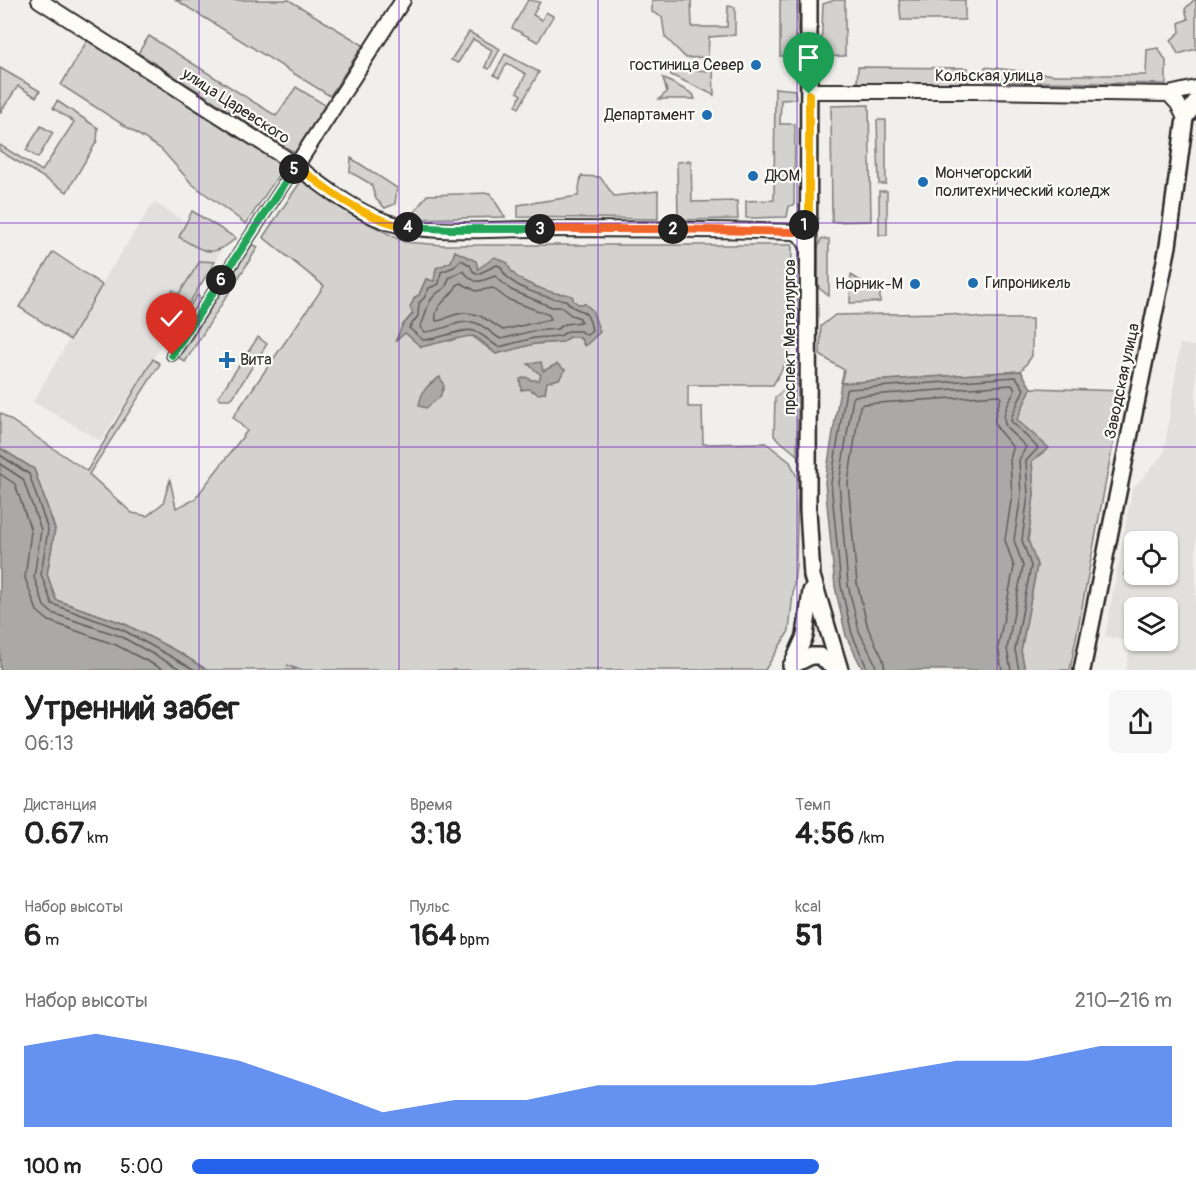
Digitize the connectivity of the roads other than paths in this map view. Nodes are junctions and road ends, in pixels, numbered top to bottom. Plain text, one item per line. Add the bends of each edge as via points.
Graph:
1 (39, 0) edge
2 (403, 0) edge
3 (809, 0) edge
4 (1196, 88) edge
5 (809, 91) junction
6 (1168, 94) junction
7 (1196, 102) edge
8 (1185, 117) junction
9 (296, 165) junction
10 (809, 215) junction
11 (795, 232) junction
12 (808, 247) junction
13 (172, 355) dead end
14 (812, 576) junction
15 (789, 668) edge
16 (838, 670) edge
17 (1082, 670) edge

1 - 9 street, улица Царевского
2 - 9 street
3 - 5 main road, проспект Металлургов
4 - 6 street, Кольская улица
5 - 6 street, Кольская улица
5 - 10 main road, проспект Металлургов
6 - 8 street
7 - 8 main road, Заводская улица
8 - 17 main road, Заводская улица via 1168,246
9 - 11 street, улица Царевского via 367,214 405,227
9 - 13 street
10 - 11 street
10 - 12 main road, проспект Металлургов
11 - 12 street
12 - 14 main road, проспект Металлургов via 807,473
14 - 15 main road via 805,636
14 - 16 main road, проспект Металлургов
15 - 16 main road via 811,656 820,656

